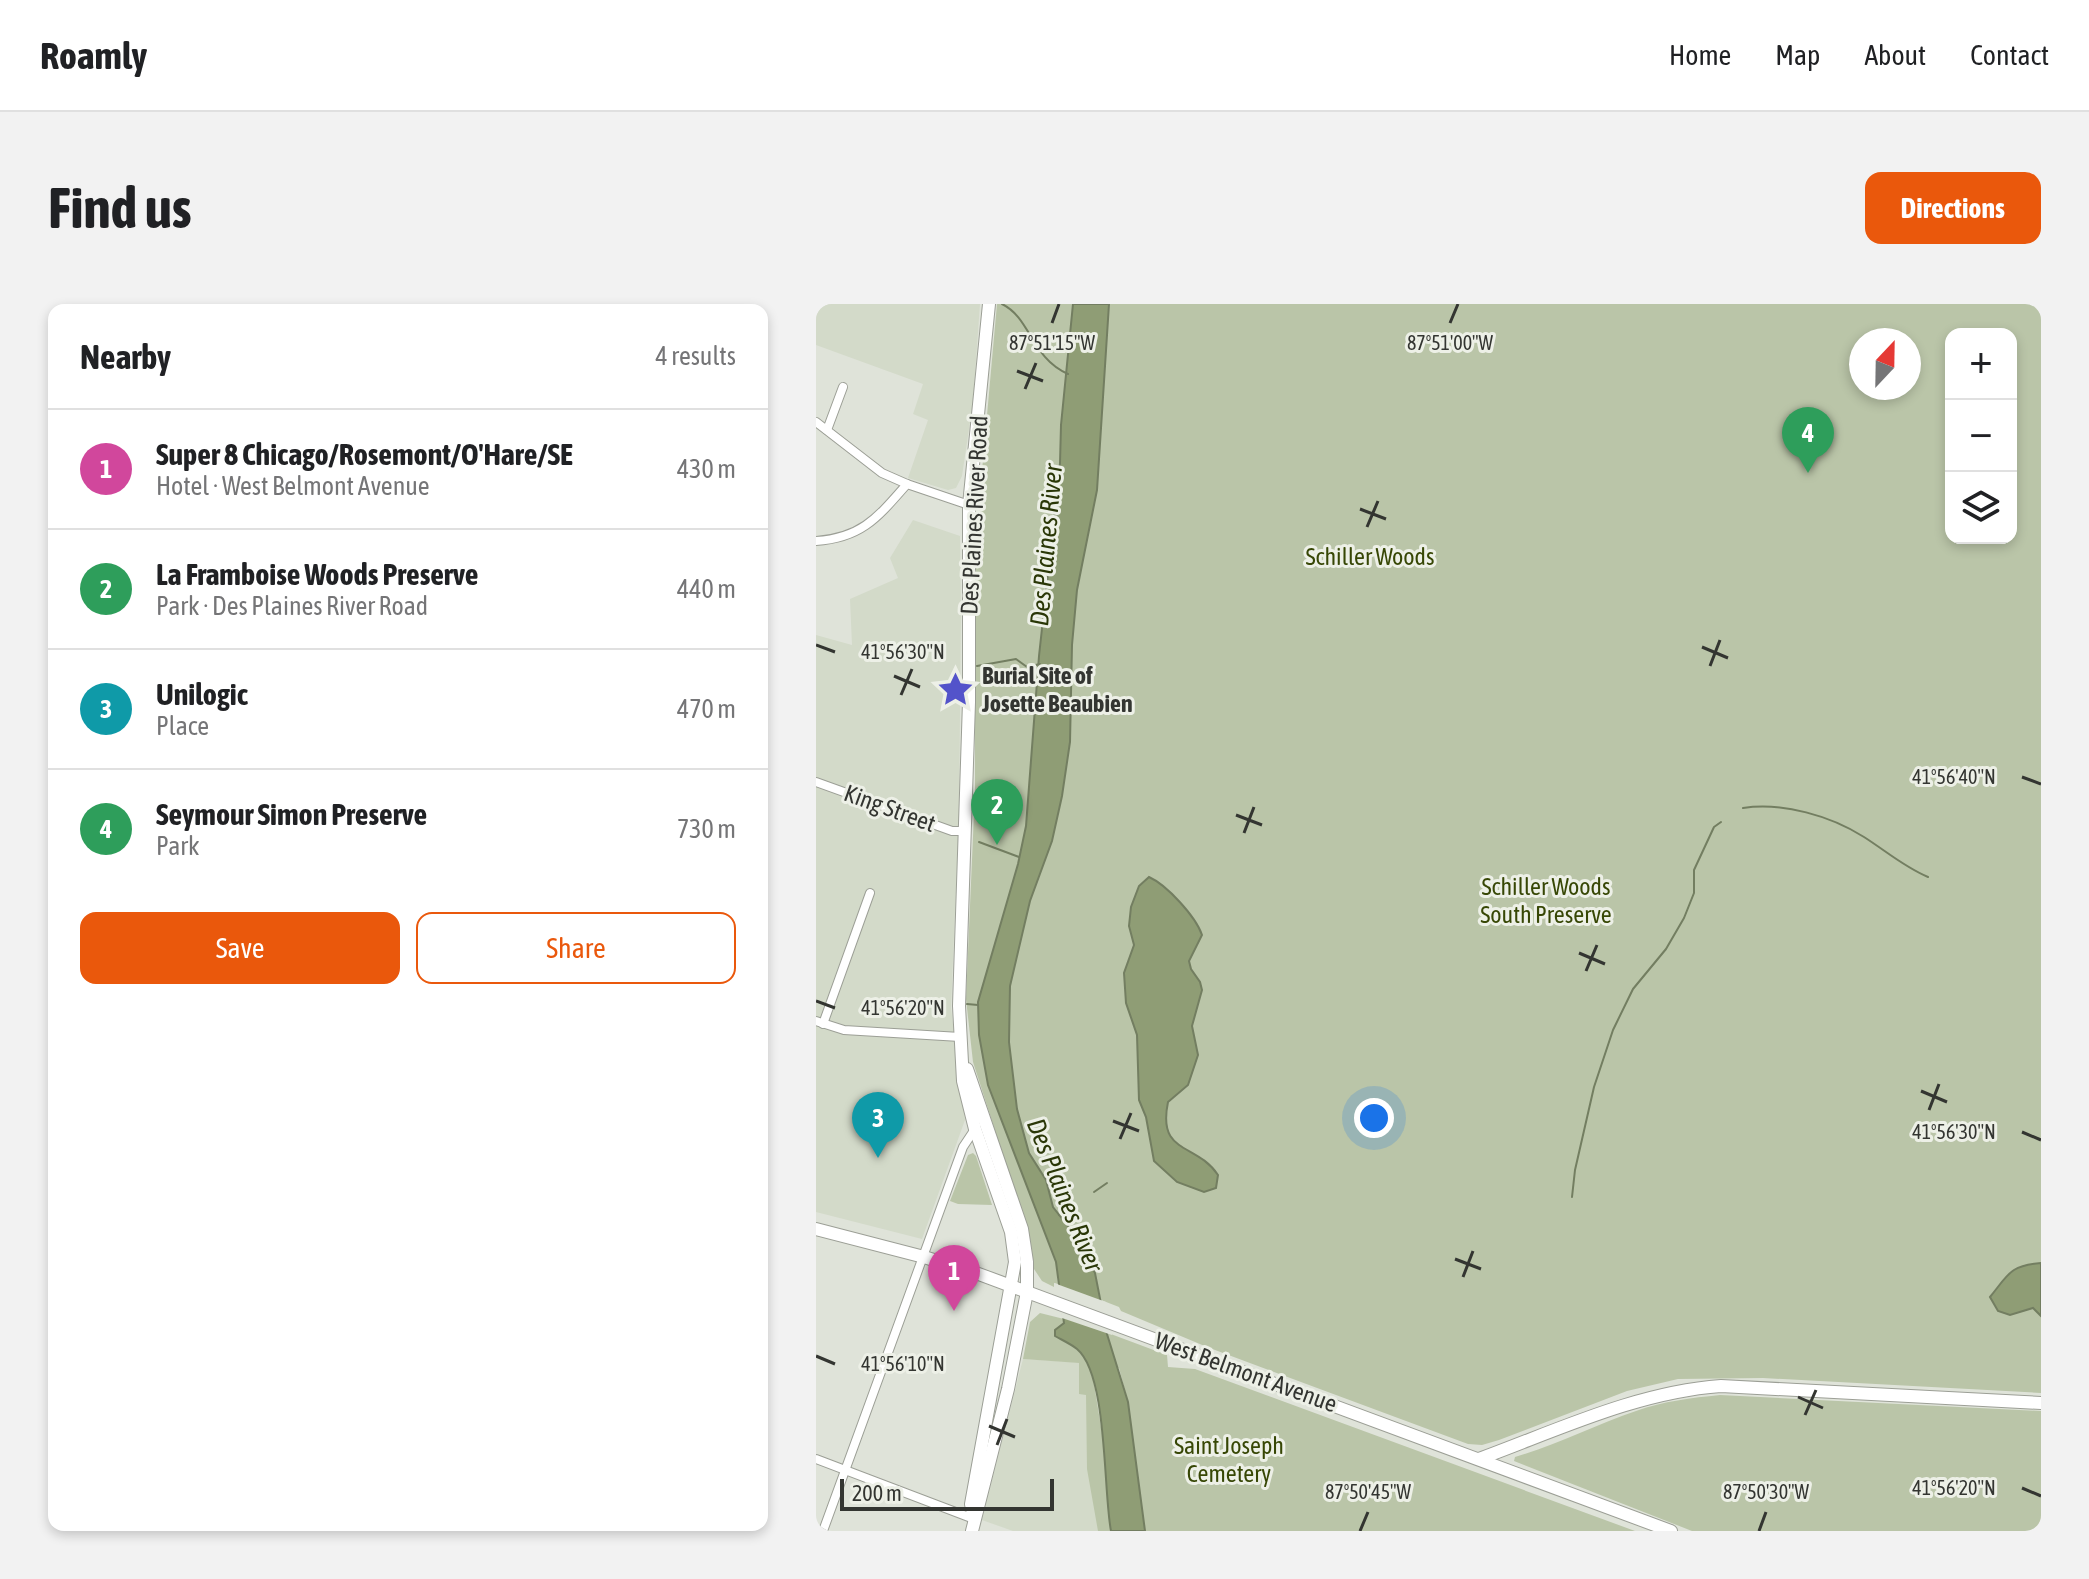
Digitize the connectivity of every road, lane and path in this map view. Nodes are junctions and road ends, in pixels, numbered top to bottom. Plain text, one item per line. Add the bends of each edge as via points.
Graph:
1 (989, 304) edge
2 (843, 387) dead end
3 (816, 422) edge
4 (827, 430) junction
5 (907, 484) junction
6 (969, 505) junction
7 (816, 541) edge
8 (816, 782) edge
9 (965, 831) junction
10 (870, 893) dead end
11 (819, 1022) edge
12 (960, 1037) junction
13 (964, 1062) junction
14 (975, 1129) junction
15 (816, 1229) edge
16 (924, 1257) junction
17 (1013, 1287) junction
18 (1027, 1292) junction
19 (2041, 1403) edge
20 (816, 1459) edge
21 (1479, 1459) junction
22 (846, 1470) junction
23 (973, 1525) edge
24 (823, 1531) edge
25 (1671, 1531) edge

1 - 6 main road, Des Plaines River Road
2 - 4 street
3 - 4 street
4 - 5 street via 882,473
5 - 6 street
5 - 7 street via 863,530
6 - 9 main road, Des Plaines River Road
8 - 9 street, King Street via 952,831
9 - 12 main road, Des Plaines River Road
10 - 11 street
11 - 12 street via 844,1030
12 - 13 main road, Des Plaines River Road
13 - 14 main road, Des Plaines River Road via 963,1081
13 - 18 main road, Des Plaines River Road via 1022,1229
14 - 16 street via 963,1147
14 - 17 main road, Des Plaines River Road via 1011,1232
15 - 16 main road, West Belmont Avenue
16 - 17 main road, West Belmont Avenue
16 - 22 street
17 - 18 main road, West Belmont Avenue
17 - 23 main road, Des Plaines River Road via 971,1504
18 - 21 main road, West Belmont Avenue
18 - 23 main road, Des Plaines River Road
19 - 21 main road via 1721,1386 1665,1393
20 - 22 street
21 - 25 main road, West Belmont Avenue
22 - 23 street
22 - 24 street

